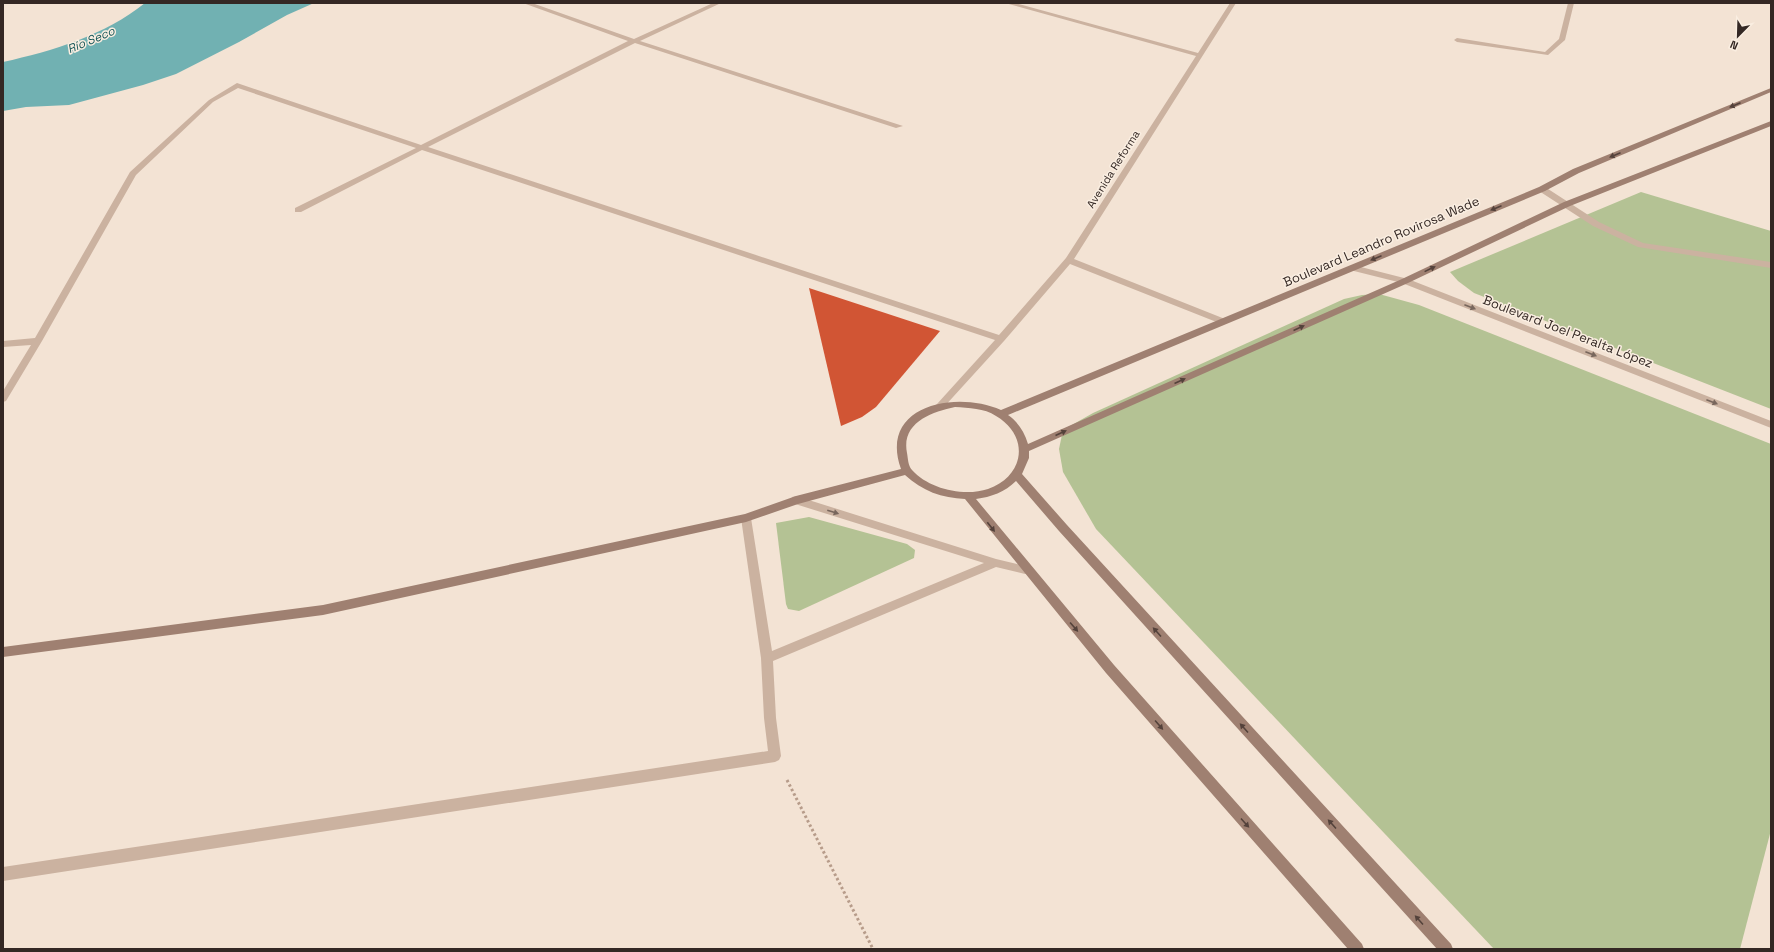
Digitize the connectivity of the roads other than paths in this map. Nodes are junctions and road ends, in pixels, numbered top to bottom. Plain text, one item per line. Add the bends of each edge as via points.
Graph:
1 (526, 3) edge
2 (718, 3) edge
3 (1008, 3) edge
4 (1233, 3) edge
5 (1571, 3) edge
6 (1457, 40) dead end
7 (634, 41) junction
8 (1198, 55) junction
9 (1771, 90) edge
10 (1771, 123) edge
11 (899, 126) dead end
12 (420, 147) junction
13 (1542, 189) junction
14 (1567, 204) junction
15 (298, 210) dead end
16 (1069, 260) junction
17 (1771, 265) edge
18 (1353, 268) junction
19 (1405, 281) junction
20 (1222, 321) junction
21 (1001, 339) junction
22 (38, 341) junction
23 (3, 344) edge
24 (3, 399) edge
25 (940, 406) junction
26 (1000, 414) junction
27 (1771, 425) edge
28 (1025, 449) junction
29 (907, 471) junction
30 (1017, 475) junction
31 (968, 496) junction
32 (796, 500) junction
33 (746, 518) junction
34 (996, 563) junction
35 (1025, 570) junction
36 (3, 652) edge
37 (767, 658) junction
38 (3, 874) edge
39 (1357, 949) edge
40 (1446, 949) edge

1 - 7 street
2 - 7 street
3 - 8 street
4 - 8 street, Avenida Reforma
5 - 6 street via 1562,40 1546,54
7 - 11 street
7 - 12 street
8 - 16 street, Avenida Reforma
9 -> 13 main road, Boulevard Leandro Rovirosa Wade via 1576,172
10 - 14 main road
12 - 15 street
12 - 21 street
12 - 22 street via 237,85 211,101 133,174
13 - 14 street
13 -> 18 main road, Boulevard Leandro Rovirosa Wade
14 - 17 street via 1596,224 1641,245
19 -> 14 main road
16 - 20 street
16 - 21 street, Avenida Reforma
18 - 19 street, Boulevard Joel Peralta López
18 - 20 main road, Boulevard Leandro Rovirosa Wade
19 -> 27 street, Boulevard Joel Peralta López
28 -> 19 main road
20 - 26 main road, Boulevard Leandro Rovirosa Wade
21 - 25 street, Avenida Reforma
22 - 23 street
22 - 24 street
25 - 26 main road via 971,404
25 - 29 main road via 923,412 910,422 902,434 900,448
26 - 28 main road via 1022,435
28 - 30 main road via 1024,462
29 - 31 main road via 928,487 946,494
29 - 32 main road
30 - 31 main road via 1005,486 988,493
40 -> 30 main road
31 -> 35 main road
32 - 33 main road
32 -> 34 street
33 - 36 main road via 323,610
33 - 37 street
34 - 35 street
34 - 37 street
35 -> 39 main road
37 - 38 street via 775,756

